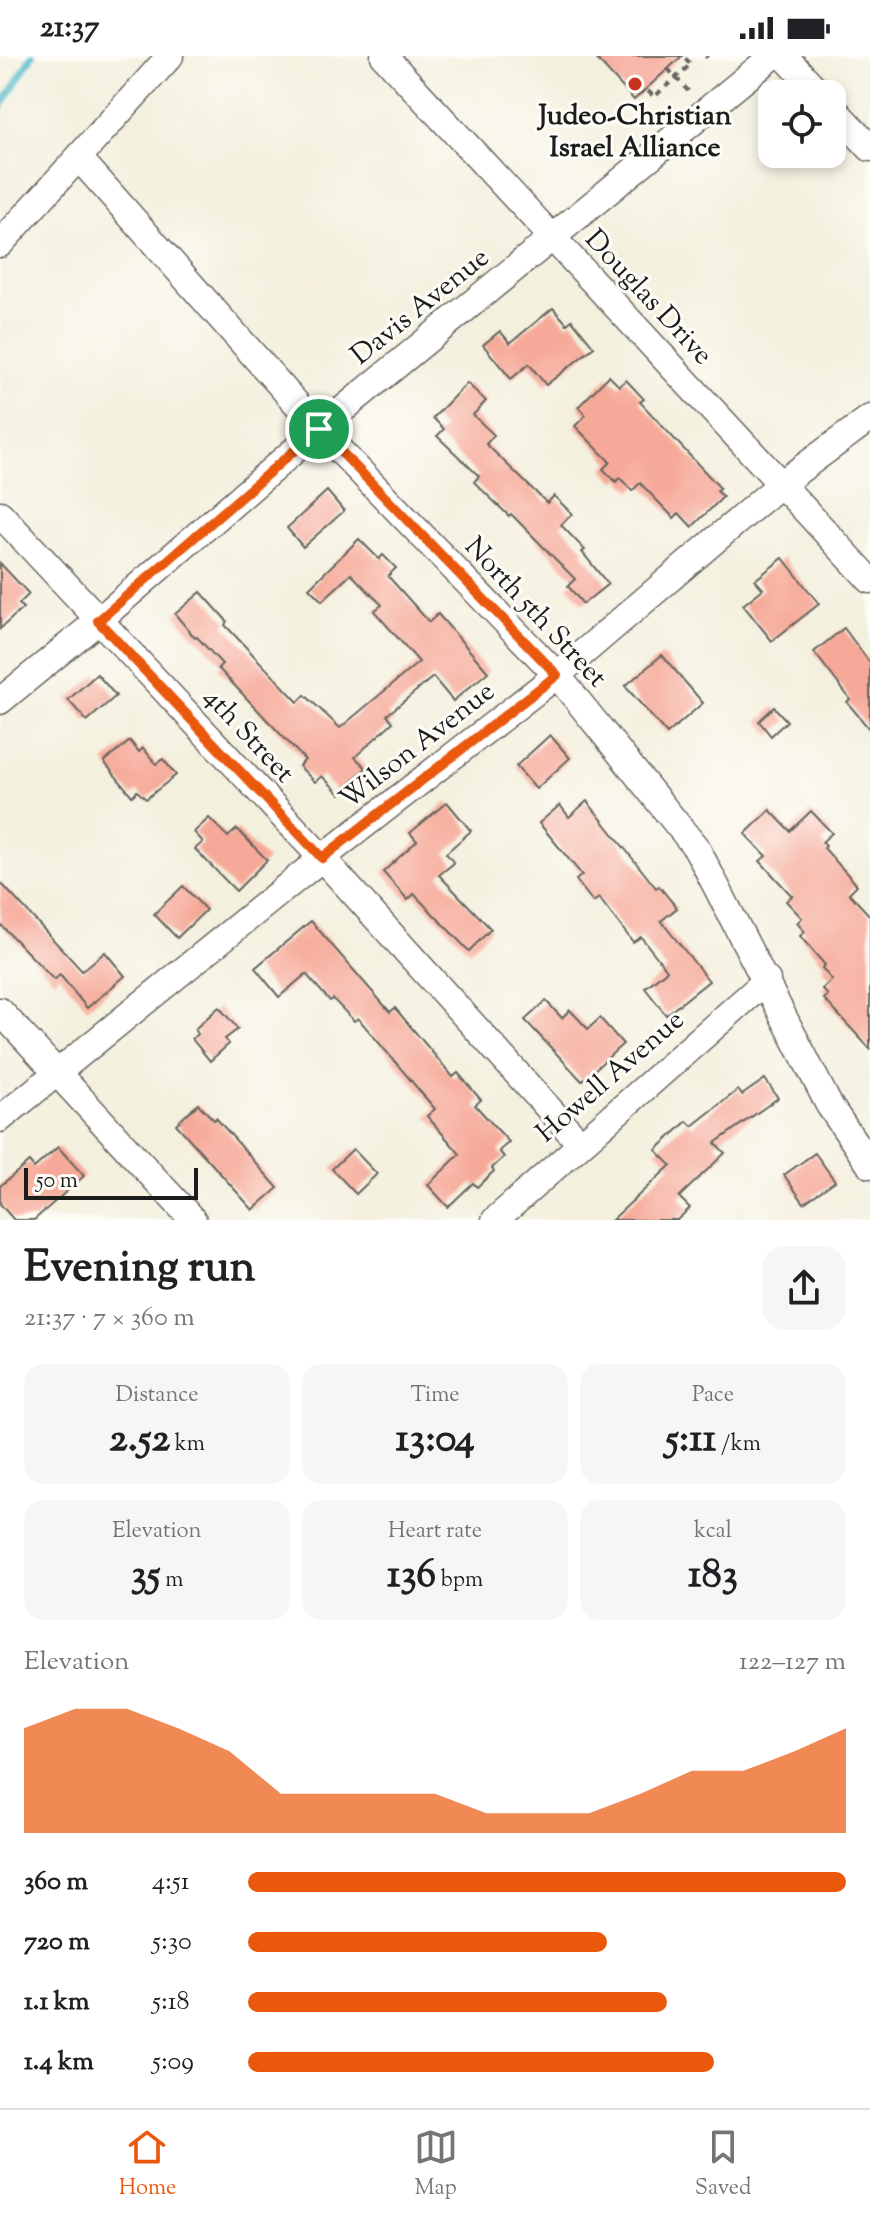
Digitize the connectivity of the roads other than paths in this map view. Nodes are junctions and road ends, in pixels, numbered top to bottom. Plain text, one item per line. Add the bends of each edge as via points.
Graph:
1 (170, 56) edge
2 (384, 56) edge
3 (773, 56) edge
4 (784, 56) edge
5 (807, 80) edge
6 (846, 122) edge
7 (870, 148) edge
8 (79, 158) junction
9 (552, 238) junction
10 (0, 244) edge
11 (870, 418) edge
12 (319, 429) junction
13 (782, 483) junction
14 (0, 514) edge
15 (870, 580) edge
16 (98, 621) junction
17 (557, 675) junction
18 (0, 701) edge
19 (322, 858) junction
20 (767, 980) junction
21 (0, 1011) edge
22 (58, 1073) junction
23 (0, 1119) edge
24 (580, 1143) junction
25 (870, 1165) edge
26 (193, 1220) edge
27 (495, 1220) edge

1 - 8 street
2 - 9 street, Douglas Drive
3 - 9 street, Davis Avenue
4 - 5 street
6 - 7 street
8 - 10 street
8 - 12 street, North 5th Street
9 - 12 street, Davis Avenue
9 - 13 street, Douglas Drive
11 - 13 street, Wilson Avenue
12 - 16 street, Davis Avenue
12 - 17 street, North 5th Street
13 - 15 street, Douglas Drive
13 - 17 street, Wilson Avenue
14 - 16 street, 4th Street
16 - 18 street, Davis Avenue
16 - 19 street, 4th Street
17 - 19 street, Wilson Avenue
17 - 20 street, North 5th Street via 697,849
19 - 22 street, Wilson Avenue
19 - 24 street, 4th Street
20 - 24 street, Howell Avenue
20 - 25 street, North 5th Street via 829,1105
21 - 22 street
22 - 23 street, Wilson Avenue
22 - 26 street
24 - 27 street, Howell Avenue

